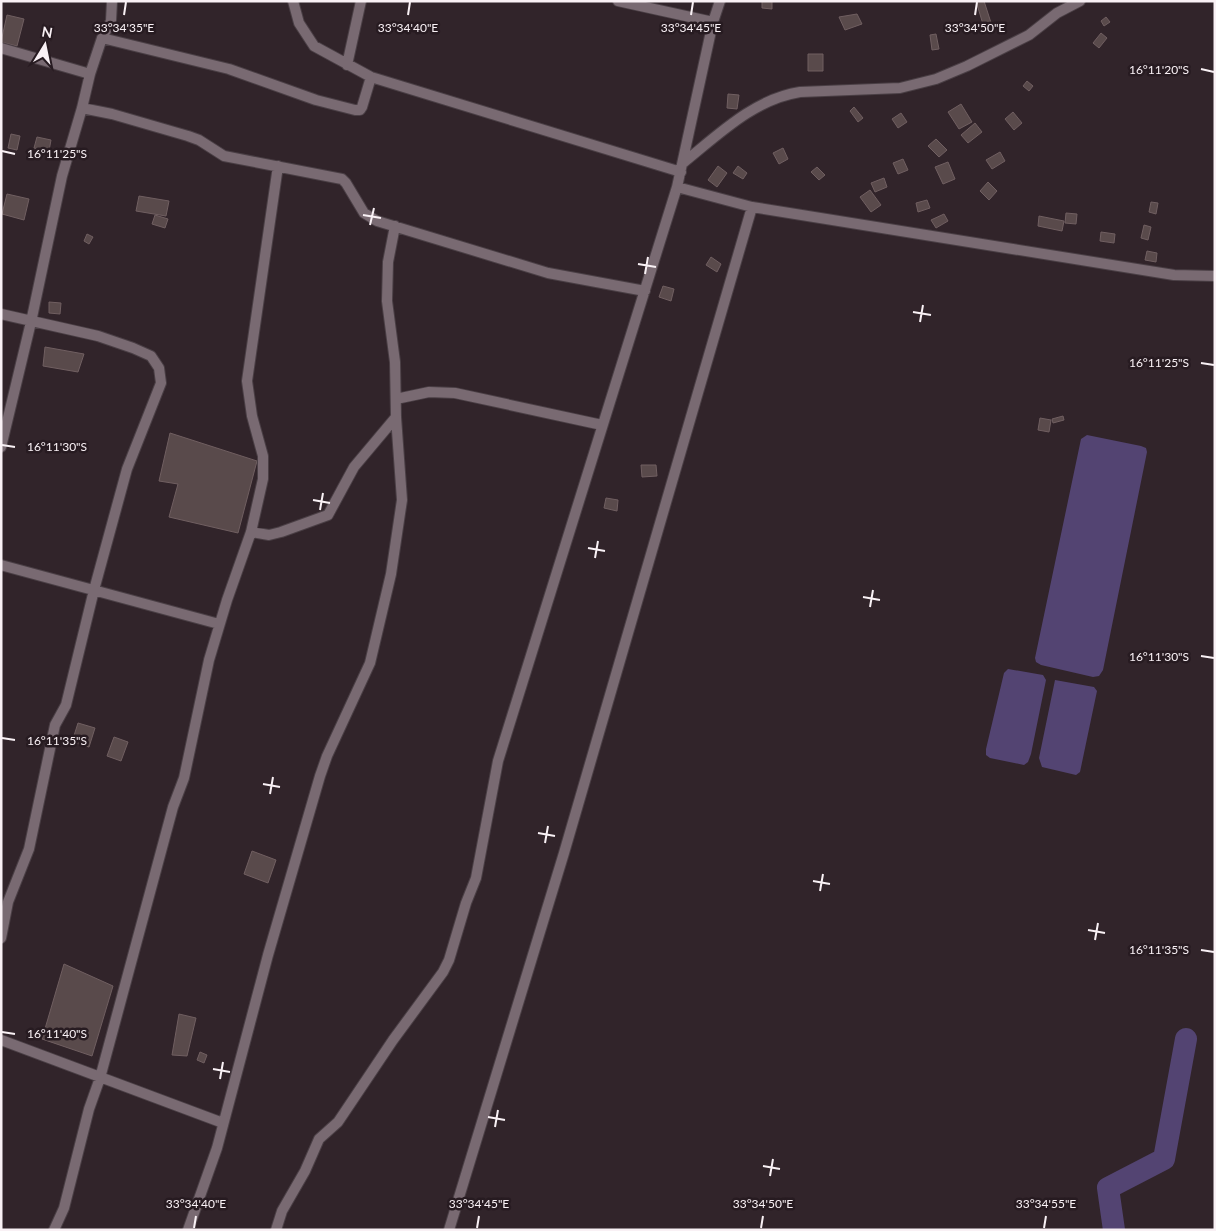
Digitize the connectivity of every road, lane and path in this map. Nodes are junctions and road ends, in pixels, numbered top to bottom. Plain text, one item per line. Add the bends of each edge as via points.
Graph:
1 (112, 1) edge
2 (293, 1) edge
3 (361, 1) edge
4 (618, 1) edge
5 (720, 1) edge
6 (1053, 1) edge
7 (1080, 1) edge
8 (1057, 13) junction
9 (713, 22) junction
10 (102, 38) junction
11 (1, 48) edge
12 (347, 65) junction
13 (90, 74) junction
14 (371, 77) junction
15 (82, 108) junction
16 (278, 166) junction
17 (682, 167) junction
18 (677, 187) junction
19 (752, 207) junction
20 (395, 226) junction
21 (1215, 276) edge
22 (645, 291) junction
23 (1, 314) edge
24 (31, 322) junction
25 (396, 399) junction
26 (396, 417) junction
27 (602, 425) junction
28 (1, 446) edge
29 (251, 532) junction
30 (1, 565) edge
31 (94, 590) junction
32 (220, 624) junction
33 (5, 902) edge
34 (1, 938) edge
35 (1, 1040) edge
36 (100, 1078) junction
37 (223, 1123) junction
38 (54, 1230) edge
39 (188, 1230) edge
40 (276, 1230) edge
41 (449, 1230) edge

1 - 10 street via 111,21
2 - 12 street via 299,23 314,46
3 - 12 street
4 - 9 street
5 - 9 street
6 - 8 street
7 - 8 street
8 - 17 street via 1029,35 936,79 900,88 785,94 745,114
9 - 17 street
10 - 13 street
10 - 14 street via 229,69 316,100 355,110 362,107
11 - 13 street
12 - 14 street
13 - 15 street
14 - 17 street
15 - 16 street via 188,136 224,156
15 - 24 street via 62,176
16 - 20 street via 342,179 364,213
16 - 29 street via 246,381 262,456 263,479
17 - 18 street
18 - 19 street
18 - 22 street
19 - 21 street via 1174,275
19 - 41 street via 564,853
20 - 22 street via 548,273
20 - 25 street via 388,262 388,300
22 - 27 street
23 - 24 street
24 - 28 street
24 - 31 street via 84,332 133,348 151,356 159,368 161,383 127,469
25 - 26 street
25 - 27 street via 429,392 455,393
26 - 29 street via 354,467 328,515 269,535
26 - 37 street via 402,500 391,574 370,663 320,776
27 - 40 street via 498,761 476,878 449,960 338,1122 319,1139 282,1211
29 - 32 street
30 - 31 street
31 - 32 street
31 - 33 street via 66,705 54,725 29,849
32 - 36 street via 209,660 184,778 173,807
33 - 34 street
35 - 36 street
36 - 37 street
36 - 38 street via 64,1208
37 - 39 street

